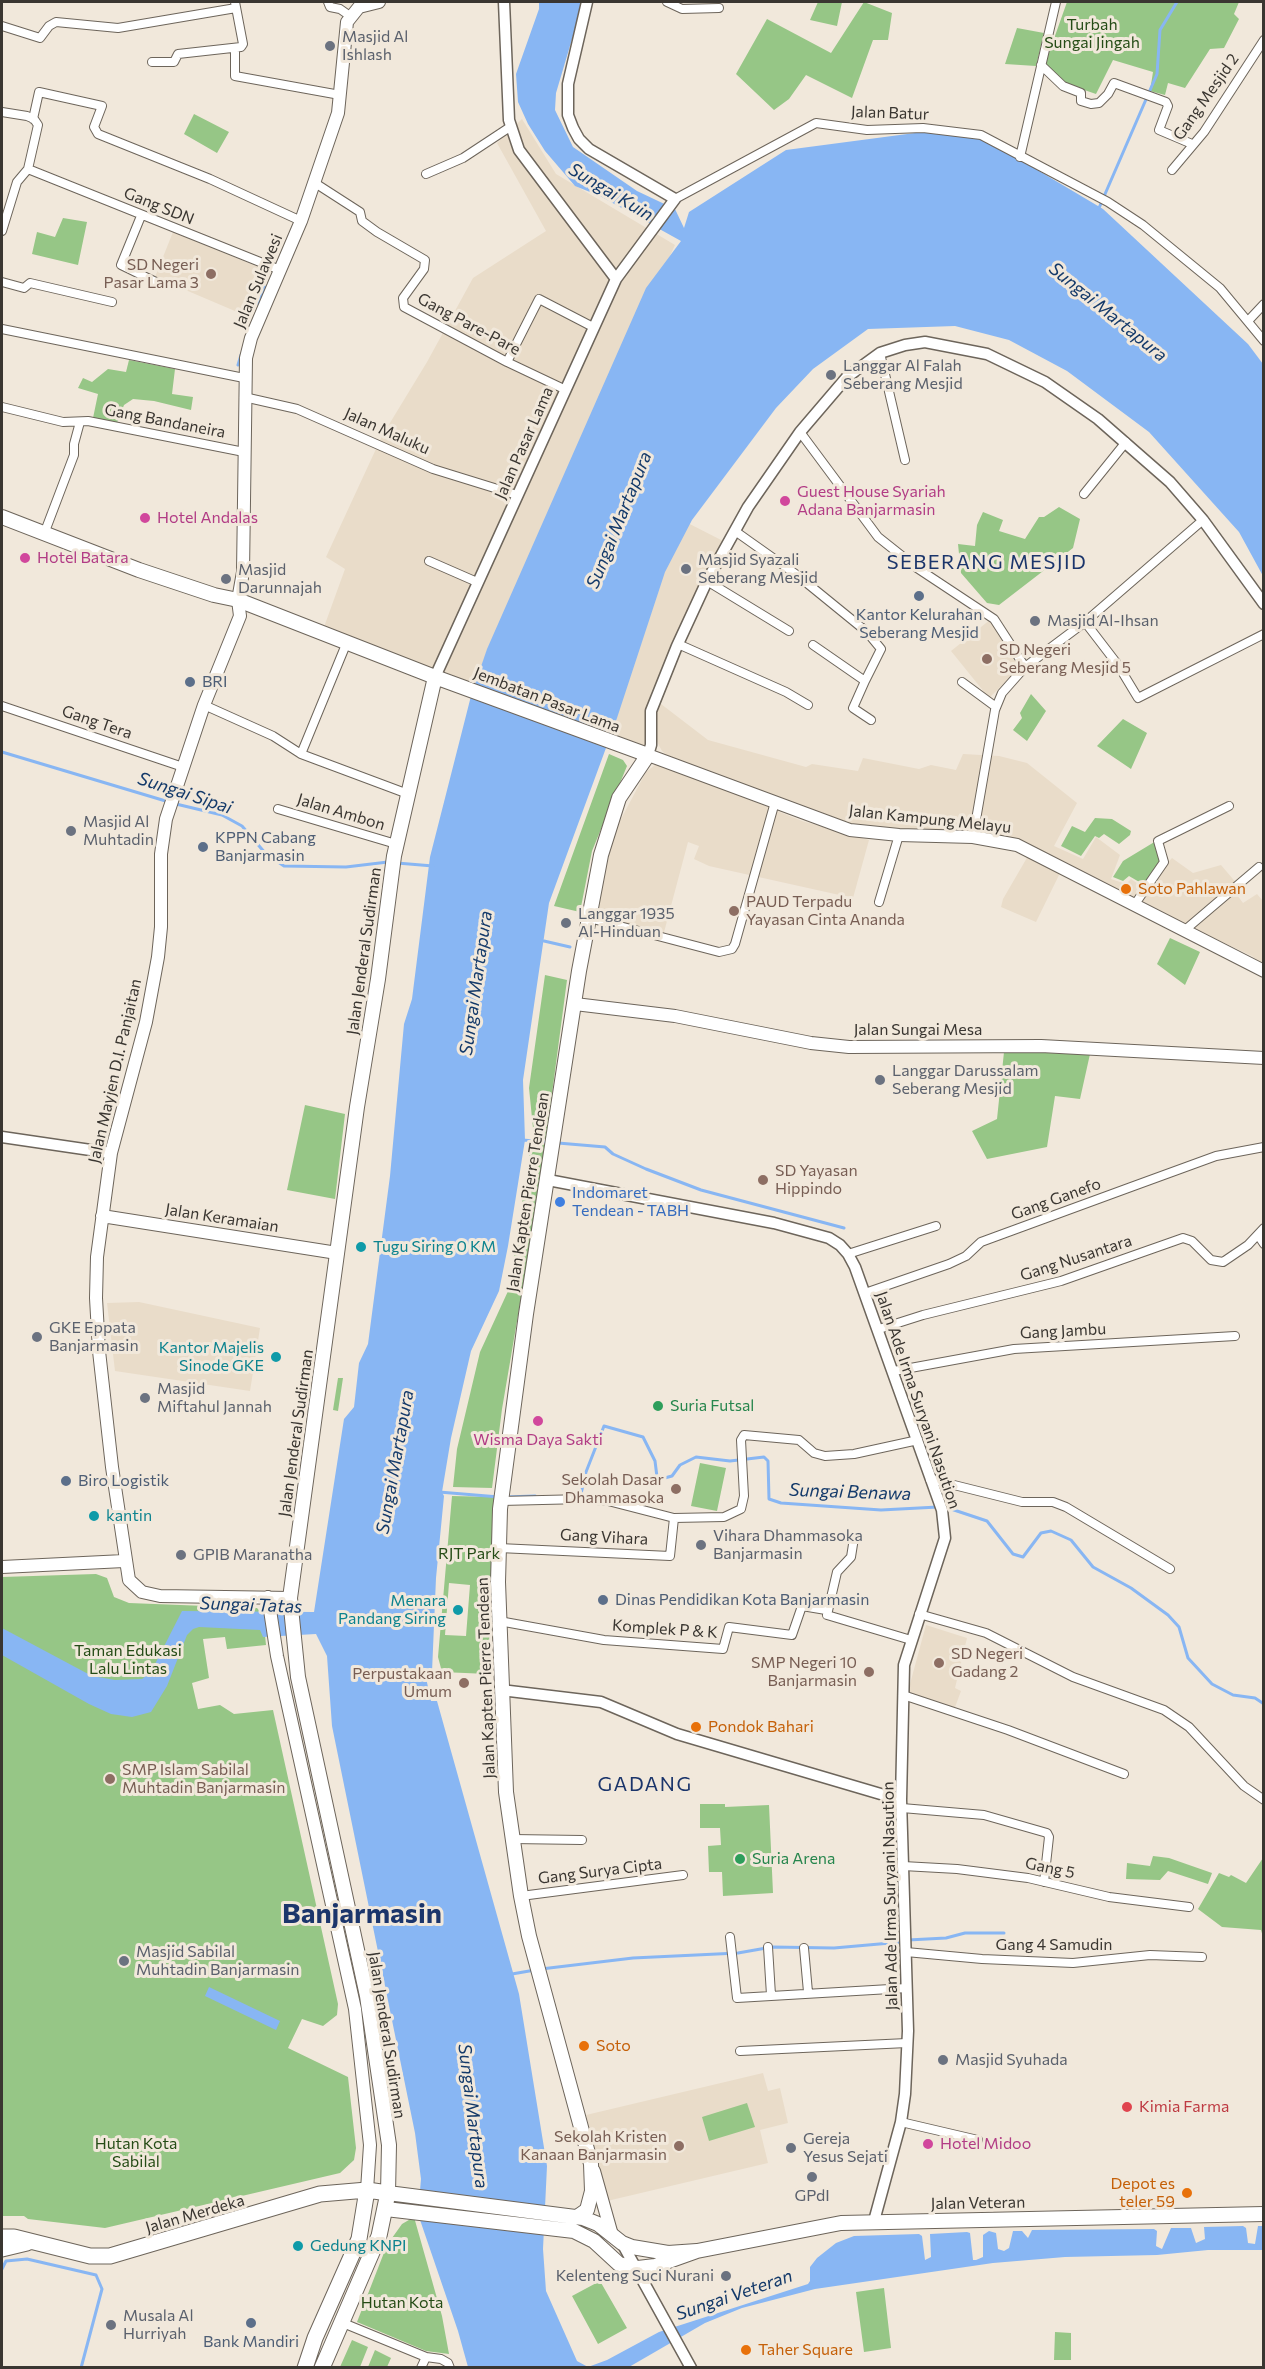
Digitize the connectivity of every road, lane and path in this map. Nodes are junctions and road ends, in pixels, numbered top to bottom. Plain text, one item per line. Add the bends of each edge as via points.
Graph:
1 (328, 2) edge
2 (379, 2) edge
3 (504, 2) edge
4 (587, 2) edge
5 (667, 2) edge
6 (1056, 2) edge
7 (235, 5) edge
8 (719, 8) dead end
9 (350, 16) junction
10 (2, 26) edge
11 (1263, 40) edge
12 (235, 48) junction
13 (152, 62) dead end
14 (1041, 65) junction
15 (340, 95) junction
16 (2, 112) edge
17 (33, 119) junction
18 (510, 127) junction
19 (1192, 144) junction
20 (1020, 157) junction
21 (27, 169) junction
22 (1172, 170) dead end
23 (426, 174) dead end
24 (315, 183) junction
25 (672, 203) junction
26 (141, 216) junction
27 (301, 221) junction
28 (2, 231) edge
29 (280, 270) junction
30 (616, 279) junction
31 (2, 282) edge
32 (156, 282) dead end
33 (112, 302) dead end
34 (1263, 304) edge
35 (1248, 321) junction
36 (593, 327) junction
37 (2, 329) edge
38 (1263, 341) edge
39 (880, 353) junction
40 (507, 362) junction
41 (244, 378) junction
42 (564, 389) junction
43 (244, 397) junction
44 (2, 407) edge
45 (80, 422) junction
46 (800, 432) junction
47 (1126, 442) junction
48 (244, 452) junction
49 (905, 460) dead end
50 (1084, 494) dead end
51 (517, 495) junction
52 (2, 517) edge
53 (1203, 520) junction
54 (735, 531) junction
55 (44, 534) junction
56 (429, 561) dead end
57 (706, 581) junction
58 (477, 582) junction
59 (238, 600) junction
60 (1263, 603) edge
61 (1085, 622) junction
62 (789, 631) dead end
63 (1263, 634) edge
64 (347, 642) junction
65 (678, 644) junction
66 (813, 645) dead end
67 (1025, 667) junction
68 (435, 677) junction
69 (865, 681) junction
70 (962, 682) dead end
71 (204, 705) junction
72 (808, 705) dead end
73 (2, 706) edge
74 (996, 707) junction
75 (871, 720) dead end
76 (301, 754) junction
77 (648, 755) junction
78 (183, 767) junction
79 (408, 794) junction
80 (775, 802) junction
81 (1229, 806) dead end
82 (278, 808) dead end
83 (899, 835) junction
84 (973, 837) junction
85 (395, 850) junction
86 (1259, 867) dead end
87 (879, 902) dead end
88 (1135, 904) junction
89 (589, 918) junction
90 (1185, 930) junction
91 (1263, 971) edge
92 (575, 1004) junction
93 (1263, 1058) edge
94 (2, 1137) edge
95 (1263, 1147) edge
96 (111, 1153) junction
97 (548, 1180) junction
98 (102, 1216) junction
99 (936, 1226) dead end
100 (1261, 1231) edge
101 (1263, 1244) edge
102 (337, 1252) junction
103 (848, 1254) junction
104 (865, 1293) junction
105 (879, 1329) junction
106 (1235, 1336) dead end
107 (894, 1371) junction
108 (918, 1440) junction
109 (930, 1479) junction
110 (501, 1497) junction
111 (674, 1518) junction
112 (854, 1538) dead end
113 (499, 1548) junction
114 (124, 1561) junction
115 (2, 1567) edge
116 (1170, 1569) dead end
117 (290, 1602) junction
118 (269, 1603) junction
119 (826, 1610) junction
120 (919, 1614) junction
121 (500, 1621) junction
122 (911, 1640) junction
123 (501, 1690) junction
124 (903, 1695) junction
125 (1124, 1774) dead end
126 (1263, 1800) edge
127 (902, 1804) junction
128 (512, 1839) junction
129 (582, 1840) dead end
130 (903, 1866) junction
131 (683, 1875) dead end
132 (1044, 1882) junction
133 (520, 1896) junction
134 (1189, 1907) dead end
135 (730, 1937) dead end
136 (768, 1947) dead end
137 (804, 1948) dead end
138 (906, 1952) junction
139 (1202, 1957) dead end
140 (907, 1988) junction
141 (808, 1992) junction
142 (771, 1995) junction
143 (907, 2043) junction
144 (740, 2051) dead end
145 (901, 2122) junction
146 (978, 2140) dead end
147 (591, 2164) junction
148 (367, 2190) junction
149 (338, 2192) junction
150 (388, 2193) junction
151 (366, 2207) junction
152 (386, 2209) junction
153 (1263, 2214) edge
154 (576, 2217) junction
155 (874, 2221) junction
156 (2, 2237) edge
157 (617, 2239) junction
158 (33, 2242) junction
159 (2, 2249) edge
160 (696, 2251) junction
161 (638, 2268) junction
162 (343, 2323) junction
163 (426, 2357) junction
164 (305, 2367) edge
165 (322, 2367) edge
166 (421, 2367) edge
167 (450, 2367) edge
168 (691, 2367) edge

1 - 9 street via 330,7
2 - 9 main road via 359,7
3 - 18 street
4 - 25 street via 568,84 568,115 579,139 589,149
5 - 8 street via 682,9
6 - 14 street
7 - 10 street via 118,28 56,22 36,38
7 - 12 street via 243,44
9 - 15 main road, Jalan Sulawesi via 345,28
11 - 19 street, Gang Mesjid 2 via 1204,132
12 - 13 street via 178,54 174,62
12 - 15 street via 235,76
14 - 19 street via 1063,86 1081,93 1081,100 1091,104 1099,103 1114,83 1167,104 1159,130
14 - 20 street
15 - 24 main road, Jalan Sulawesi
16 - 17 street
17 - 21 street via 38,135
17 - 27 street via 39,92 102,106 94,127 98,134
18 - 23 street via 463,158
18 - 30 street via 519,150
19 - 22 street, Gang Mesjid 2
20 - 25 street, Jalan Batur via 981,135 923,128 867,130 816,123
20 - 35 street, Jalan Batur via 1104,200 1143,225 1221,288
21 - 26 street, Gang SDN
21 - 28 street via 18,182
24 - 27 main road, Jalan Sulawesi
24 - 40 street, Gang Pare-Pare via 360,212 362,221 377,232 425,260 424,269 403,298 404,307
25 - 30 street, Jalan Pasar Lama
26 - 29 street, Gang SDN
26 - 32 street via 121,265
27 - 29 main road, Jalan Sulawesi
29 - 41 main road, Jalan Sulawesi via 251,338
30 - 36 street, Jalan Pasar Lama
31 - 33 street via 24,288 30,284
34 - 35 street
35 - 38 street, Jalan Batur
36 - 40 street via 539,299
36 - 42 street, Jalan Pasar Lama
37 - 41 street
39 - 46 street via 847,377
39 - 47 street via 925,342 987,354 1045,382
39 - 49 street
40 - 42 street, Gang Pare-Pare
41 - 43 main road, Jalan Sulawesi
42 - 51 street, Jalan Pasar Lama
43 - 48 main road, Jalan Sulawesi
43 - 51 street, Jalan Maluku via 297,409 433,469
44 - 45 street, Gang Bandaneira via 63,422
45 - 48 street, Gang Bandaneira
45 - 55 street, Gang Bandaneira via 74,455
46 - 54 street
46 - 67 street via 878,537 994,619
47 - 50 street
47 - 53 street via 1170,482
48 - 59 main road, Jalan Sulawesi via 243,572
51 - 58 street, Jalan Pasar Lama
52 - 55 main road, Jembatan Pasar Lama
53 - 60 street
53 - 61 street
54 - 57 street
54 - 69 street via 797,575 879,644 881,652
55 - 59 main road, Jembatan Pasar Lama via 139,570
56 - 58 street
57 - 62 street
57 - 65 street
58 - 68 street, Jalan Pasar Lama
59 - 64 main road, Jembatan Pasar Lama
59 - 71 main road, Jalan Mayjen D.I. Panjaitan via 240,616
61 - 63 street via 1138,698
61 - 67 street
64 - 68 main road, Jembatan Pasar Lama
64 - 76 street
65 - 72 street
65 - 77 street via 651,711
66 - 69 street
67 - 74 street via 1002,693
68 - 77 main road, Jembatan Pasar Lama
68 - 79 main road, Jalan Jenderal Sudirman
69 - 75 street via 853,708
70 - 74 street
71 - 76 street via 273,736
71 - 78 main road, Jalan Mayjen D.I. Panjaitan
73 - 78 street, Gang Tera
74 - 84 street
76 - 79 street
77 - 80 main road, Jalan Kampung Melayu
77 - 89 main road, Jalan Kapten Pierre Tendean via 619,798 609,825
78 - 96 main road, Jalan Mayjen D.I. Panjaitan via 168,814 161,854 162,918 146,1022
79 - 85 main road, Jalan Jenderal Sudirman
80 - 83 main road, Jalan Kampung Melayu via 850,830
80 - 89 street via 732,949 719,952
81 - 88 street via 1158,841 1164,862
82 - 85 street, Jalan Ambon
83 - 84 main road, Jalan Kampung Melayu
83 - 87 street
84 - 88 main road, Jalan Kampung Melayu via 1017,844
85 - 102 main road, Jalan Jenderal Sudirman
86 - 90 street
88 - 90 main road, Jalan Kampung Melayu
89 - 92 main road, Jalan Kapten Pierre Tendean
90 - 91 main road, Jalan Kampung Melayu
92 - 93 main road, Jalan Sungai Mesa via 675,1016 849,1047 1041,1046
92 - 97 main road, Jalan Kapten Pierre Tendean
94 - 96 street
95 - 104 street, Gang Ganefo via 1216,1156 1120,1191 981,1242 966,1256 949,1264
96 - 98 main road, Jalan Mayjen D.I. Panjaitan
97 - 103 street via 774,1223 829,1238
97 - 110 main road, Jalan Kapten Pierre Tendean
98 - 102 main road, Jalan Keramaian
98 - 114 main road, Jalan Mayjen D.I. Panjaitan via 97,1308 107,1432
99 - 103 street
100 - 101 street
100 - 105 street, Gang Nusantara via 1223,1262 1211,1260 1192,1241 1183,1238 1061,1281
102 - 117 main road, Jalan Jenderal Sudirman
103 - 104 street, Jalan Ade Irma Suryani Nasution
104 - 105 street, Jalan Ade Irma Suryani Nasution
105 - 107 street, Jalan Ade Irma Suryani Nasution
106 - 107 street, Gang Jambu via 1014,1349
107 - 108 street, Jalan Ade Irma Suryani Nasution
108 - 109 street, Jalan Ade Irma Suryani Nasution
108 - 111 street via 825,1456 814,1453 799,1440 744,1435 744,1496 739,1512 723,1517
109 - 116 street via 1022,1502 1051,1502 1066,1507
109 - 120 street, Jalan Ade Irma Suryani Nasution via 942,1510 945,1538
110 - 111 street via 608,1501
110 - 113 main road, Jalan Kapten Pierre Tendean
111 - 113 street, Gang Vihara via 670,1556
112 - 119 street via 851,1557 837,1572
113 - 121 main road, Jalan Kapten Pierre Tendean
114 - 115 main road
114 - 118 main road, Jalan Mayjen D.I. Panjaitan via 129,1580 142,1592
117 - 118 main road, Jalan Mayjen D.I. Panjaitan
117 - 150 main road, Jalan Jenderal Sudirman via 305,1713 367,1996 388,2145
118 - 148 main road, Jalan Jenderal Sudirman via 274,1642 355,2009 370,2145
119 - 121 street, Komplek P & K via 802,1606 792,1635 729,1627 723,1649 604,1640
119 - 122 street via 827,1615
120 - 122 street, Jalan Ade Irma Suryani Nasution
120 - 126 street via 986,1633 1073,1677 1164,1710 1189,1727 1244,1786
121 - 123 main road, Jalan Kapten Pierre Tendean
122 - 124 street, Jalan Ade Irma Suryani Nasution via 904,1665
123 - 127 street via 601,1702 677,1734
123 - 128 main road, Jalan Kapten Pierre Tendean
124 - 125 street
124 - 127 street, Jalan Ade Irma Suryani Nasution
127 - 130 street, Jalan Ade Irma Suryani Nasution
127 - 132 street via 984,1815 1047,1833
128 - 129 street
128 - 133 main road, Jalan Kapten Pierre Tendean
130 - 132 street, Gang 5 via 957,1869
130 - 138 street, Jalan Ade Irma Suryani Nasution
131 - 133 street, Gang Surya Cipta
132 - 134 street, Gang 5 via 1109,1897
133 - 147 main road, Jalan Kapten Pierre Tendean
135 - 142 street via 736,1998
136 - 142 street
137 - 141 street
138 - 139 street, Gang 4 Samudin via 1073,1963 1150,1955
138 - 140 street, Jalan Ade Irma Suryani Nasution
140 - 141 street
140 - 143 street, Jalan Ade Irma Suryani Nasution
141 - 142 street
143 - 144 street
143 - 145 street, Jalan Ade Irma Suryani Nasution
145 - 146 street
145 - 155 street, Jalan Ade Irma Suryani Nasution
147 - 154 main road via 589,2201 586,2210
147 - 157 main road, Jalan Kapten Pierre Tendean
148 - 149 highway, Jalan Merdeka
148 - 150 highway, Jalan Merdeka
148 - 151 highway
149 - 151 highway
149 - 158 highway, Jalan Merdeka via 111,2256 90,2256
150 - 152 highway
150 - 154 main road
151 - 152 highway
151 - 164 highway via 358,2239
152 - 161 main road via 574,2231 594,2241 619,2264
152 - 162 highway
153 - 155 main road, Jalan Veteran
154 - 157 main road via 598,2224
155 - 160 main road, Jalan Veteran via 783,2232
156 - 158 highway, Jalan Merdeka
157 - 160 main road via 668,2253
157 - 161 street, Jalan Kapten Pierre Tendean
158 - 159 highway
160 - 161 main road
161 - 168 street, Jalan Kapten Pierre Tendean
162 - 163 street
162 - 165 highway
163 - 166 street
163 - 167 street via 441,2359

